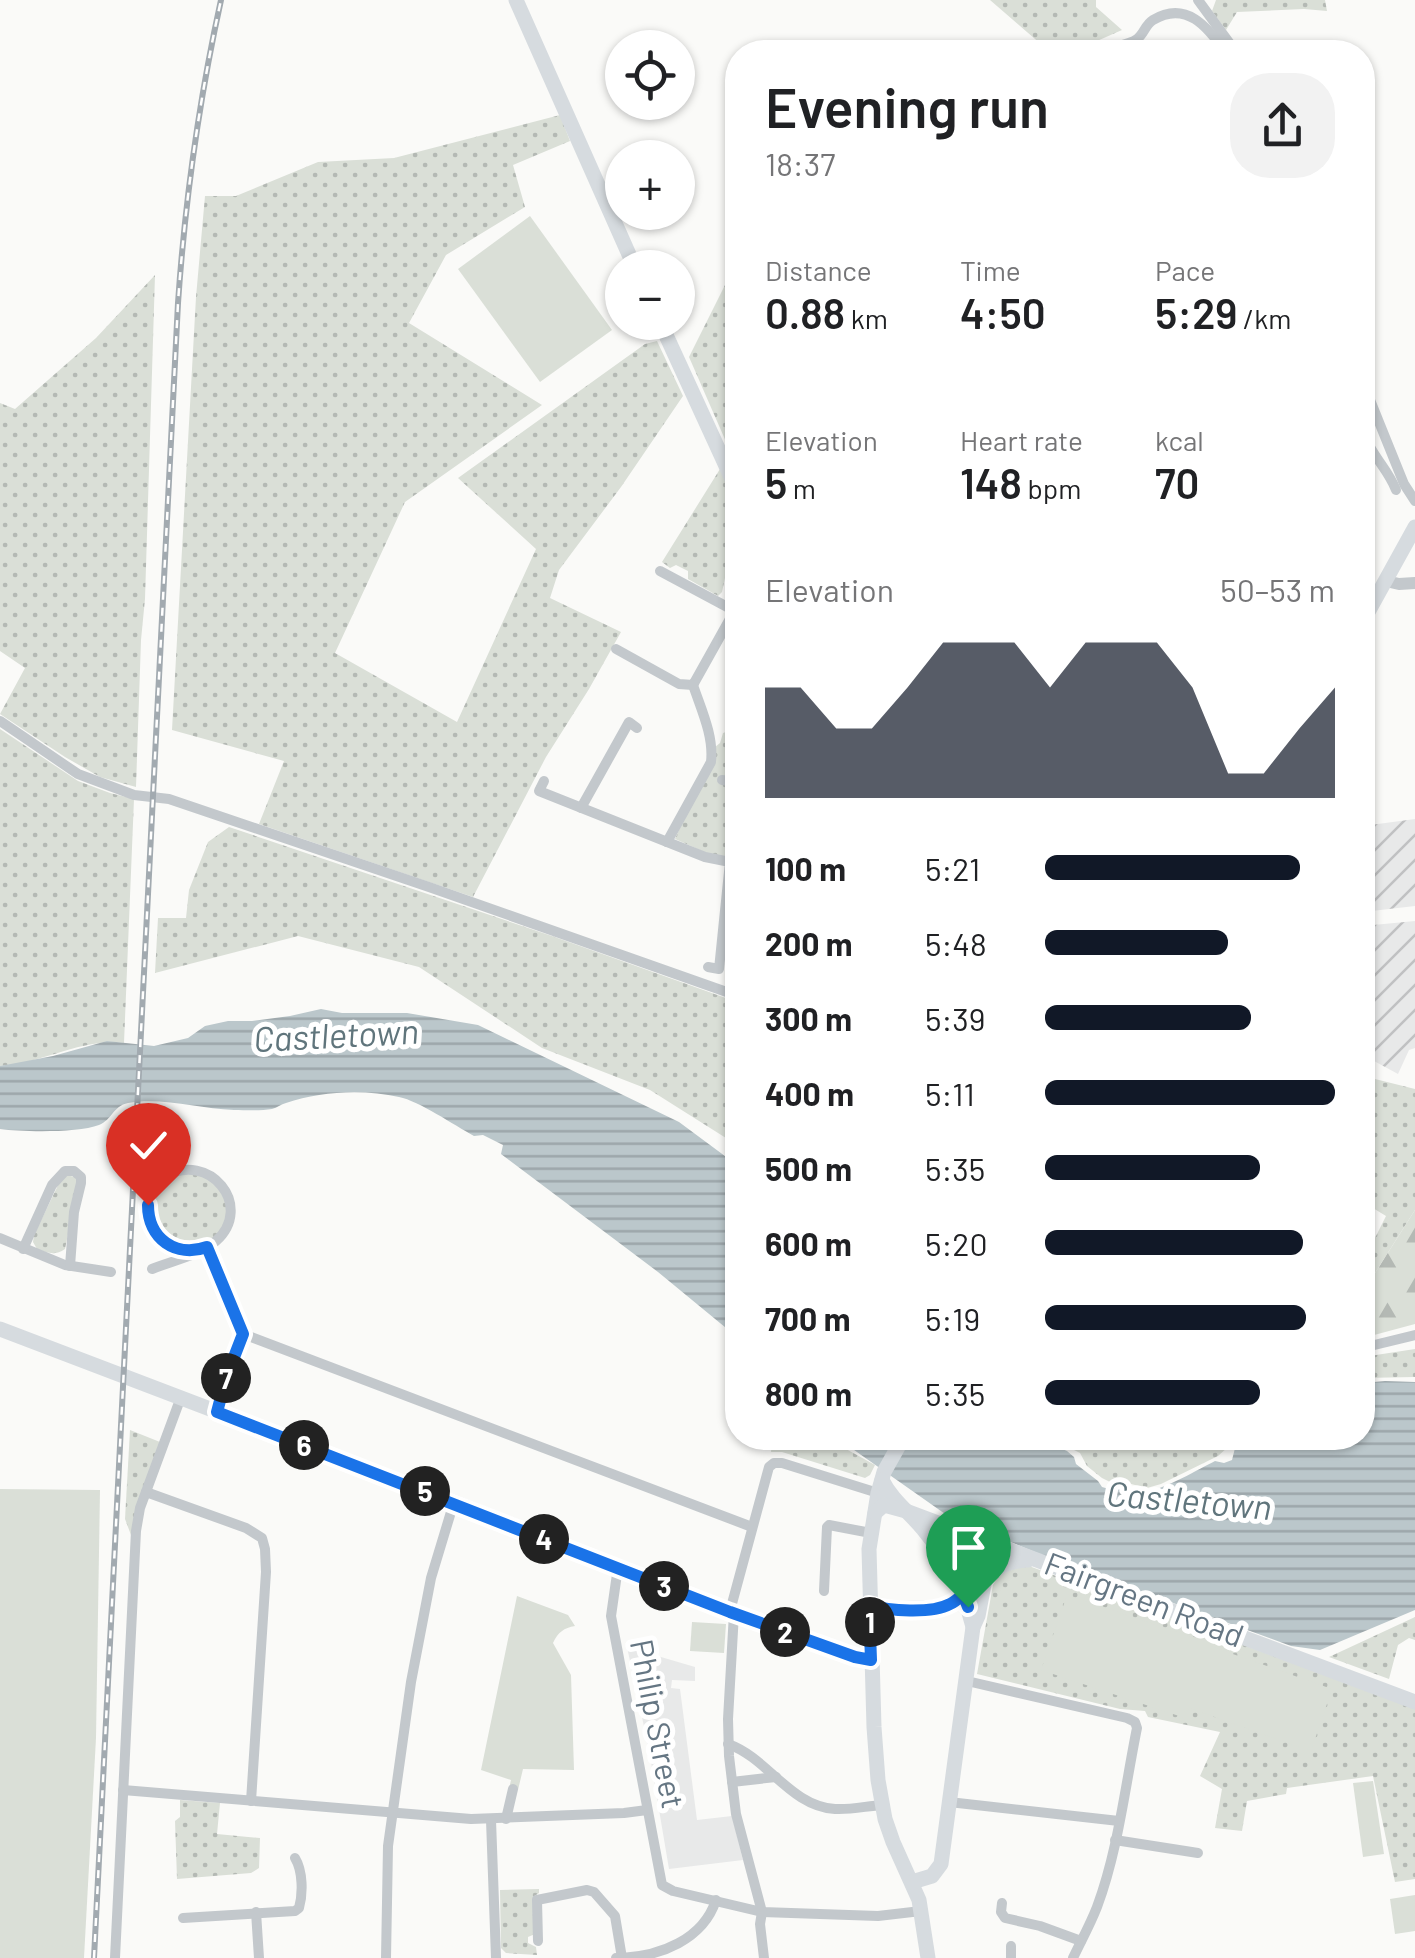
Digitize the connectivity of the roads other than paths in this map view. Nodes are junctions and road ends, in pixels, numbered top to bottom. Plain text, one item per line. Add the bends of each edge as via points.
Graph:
1 (516, 0) edge
2 (1200, 1) edge
3 (1138, 40) edge
4 (1217, 40) edge
5 (1228, 40) edge
6 (627, 250) edge
7 (668, 340) edge
8 (1375, 412) edge
9 (1391, 452) junction
10 (1375, 457) joint
11 (725, 464) edge
12 (1396, 490) dead end
13 (1415, 501) edge
14 (1415, 527) edge
15 (660, 572) dead end
16 (1386, 580) junction
17 (1415, 583) edge
18 (1375, 600) edge
19 (725, 605) edge
20 (725, 628) edge
21 (616, 649) dead end
22 (693, 685) junction
23 (0, 721) edge
24 (638, 728) dead end
25 (722, 780) dead end
26 (725, 780) edge
27 (544, 781) dead end
28 (581, 808) junction
29 (667, 842) junction
30 (725, 861) edge
31 (725, 911) edge
32 (708, 967) dead end
33 (725, 991) edge
34 (164, 1177) joint
35 (0, 1238) edge
36 (205, 1248) junction
37 (23, 1249) junction
38 (70, 1266) junction
39 (152, 1269) dead end
40 (111, 1272) dead end
41 (0, 1329) edge
42 (243, 1334) junction
43 (1415, 1335) edge
44 (1375, 1345) edge
45 (180, 1397) junction
46 (217, 1412) junction
47 (897, 1450) edge
48 (881, 1481) junction
49 (146, 1492) junction
50 (454, 1502) junction
51 (906, 1511) junction
52 (875, 1513) junction
53 (752, 1527) junction
54 (871, 1533) junction
55 (1042, 1562) junction
56 (618, 1568) junction
57 (984, 1579) junction
58 (824, 1591) dead end
59 (963, 1594) junction
60 (869, 1605) junction
61 (732, 1612) junction
62 (974, 1627) junction
63 (871, 1660) junction
64 (967, 1681) junction
65 (1415, 1702) edge
66 (728, 1744) junction
67 (776, 1777) junction
68 (732, 1782) junction
69 (513, 1789) dead end
70 (123, 1790) junction
71 (251, 1802) junction
72 (948, 1802) junction
73 (882, 1805) junction
74 (647, 1810) junction
75 (392, 1813) junction
76 (506, 1819) junction
77 (491, 1820) junction
78 (1119, 1822) junction
79 (1115, 1840) junction
80 (1198, 1853) dead end
81 (296, 1858) dead end
82 (912, 1882) junction
83 (716, 1900) junction
84 (1002, 1903) dead end
85 (921, 1911) junction
86 (256, 1912) junction
87 (762, 1912) junction
88 (183, 1918) dead end
89 (538, 1941) dead end
90 (1081, 1941) junction
91 (115, 1958) edge
92 (259, 1958) edge
93 (386, 1958) edge
94 (496, 1958) edge
95 (619, 1958) edge
96 (764, 1958) edge
97 (928, 1958) edge
98 (1073, 1958) edge

1 - 6 main road
2 - 5 street
3 - 4 street via 1154,18 1184,13
7 - 11 main road
8 - 9 street
9 - 10 street
9 - 13 street
10 - 12 street
14 - 16 main road
15 - 19 street via 680,575
16 - 17 street
16 - 18 main road
20 - 22 street
21 - 22 street via 679,684
22 - 29 street via 711,762
23 - 33 street via 78,774 134,795 198,808
24 - 28 street via 629,722
25 - 26 street
27 - 28 street via 539,791
28 - 29 street
29 - 30 street
31 - 32 street via 719,969
34 - 36 street via 150,1196 152,1227 178,1250
34 - 36 street via 193,1169 223,1187 228,1224
35 - 37 street
36 - 39 street
36 - 42 street
37 - 38 street
37 - 38 street via 52,1185 74,1171 81,1183
38 - 40 street
41 - 45 main road
42 - 46 street
42 - 53 street
43 - 44 street
45 - 46 main road
45 - 49 street
46 - 50 main road
47 - 48 main road
48 - 51 main road
48 - 52 main road
48 - 53 street via 774,1463
49 - 70 street via 136,1531
49 - 71 street via 262,1538 266,1572
50 - 56 main road
50 - 75 street via 420,1634
51 - 52 main road, Fairgreen Road via 884,1505
51 - 55 main road, Fairgreen Road
51 - 59 main road via 938,1548
52 - 54 main road
53 - 61 street
54 - 58 street via 829,1524
54 - 60 main road
55 - 57 main road via 1006,1562
55 - 65 main road, Fairgreen Road
56 - 61 main road
56 - 74 street, Philip Street via 611,1616
57 - 59 main road
57 - 62 main road
59 - 60 main road via 934,1608
59 - 62 main road
60 - 63 main road
61 - 63 main road
61 - 66 street
62 - 64 main road
63 - 73 main road
64 - 72 main road
64 - 78 street via 1136,1722
66 - 67 street
66 - 68 street
67 - 68 street
67 - 73 street via 816,1805
68 - 87 street
69 - 76 street
70 - 71 street
70 - 91 street
71 - 75 street
72 - 78 street
72 - 82 main road via 941,1864 932,1876
73 - 82 main road
74 - 76 street
74 - 83 street, Philip Street via 666,1888
75 - 77 street
75 - 93 street
76 - 77 street
77 - 94 street
78 - 79 street
79 - 80 street
79 - 90 street
81 - 86 street via 299,1908
82 - 85 main road
83 - 87 street
83 - 95 street via 682,1942
84 - 90 street via 1004,1918
85 - 87 street
85 - 97 main road
86 - 88 street
86 - 92 street
87 - 96 street
89 - 95 street via 537,1900 587,1890 615,1916
90 - 98 street

